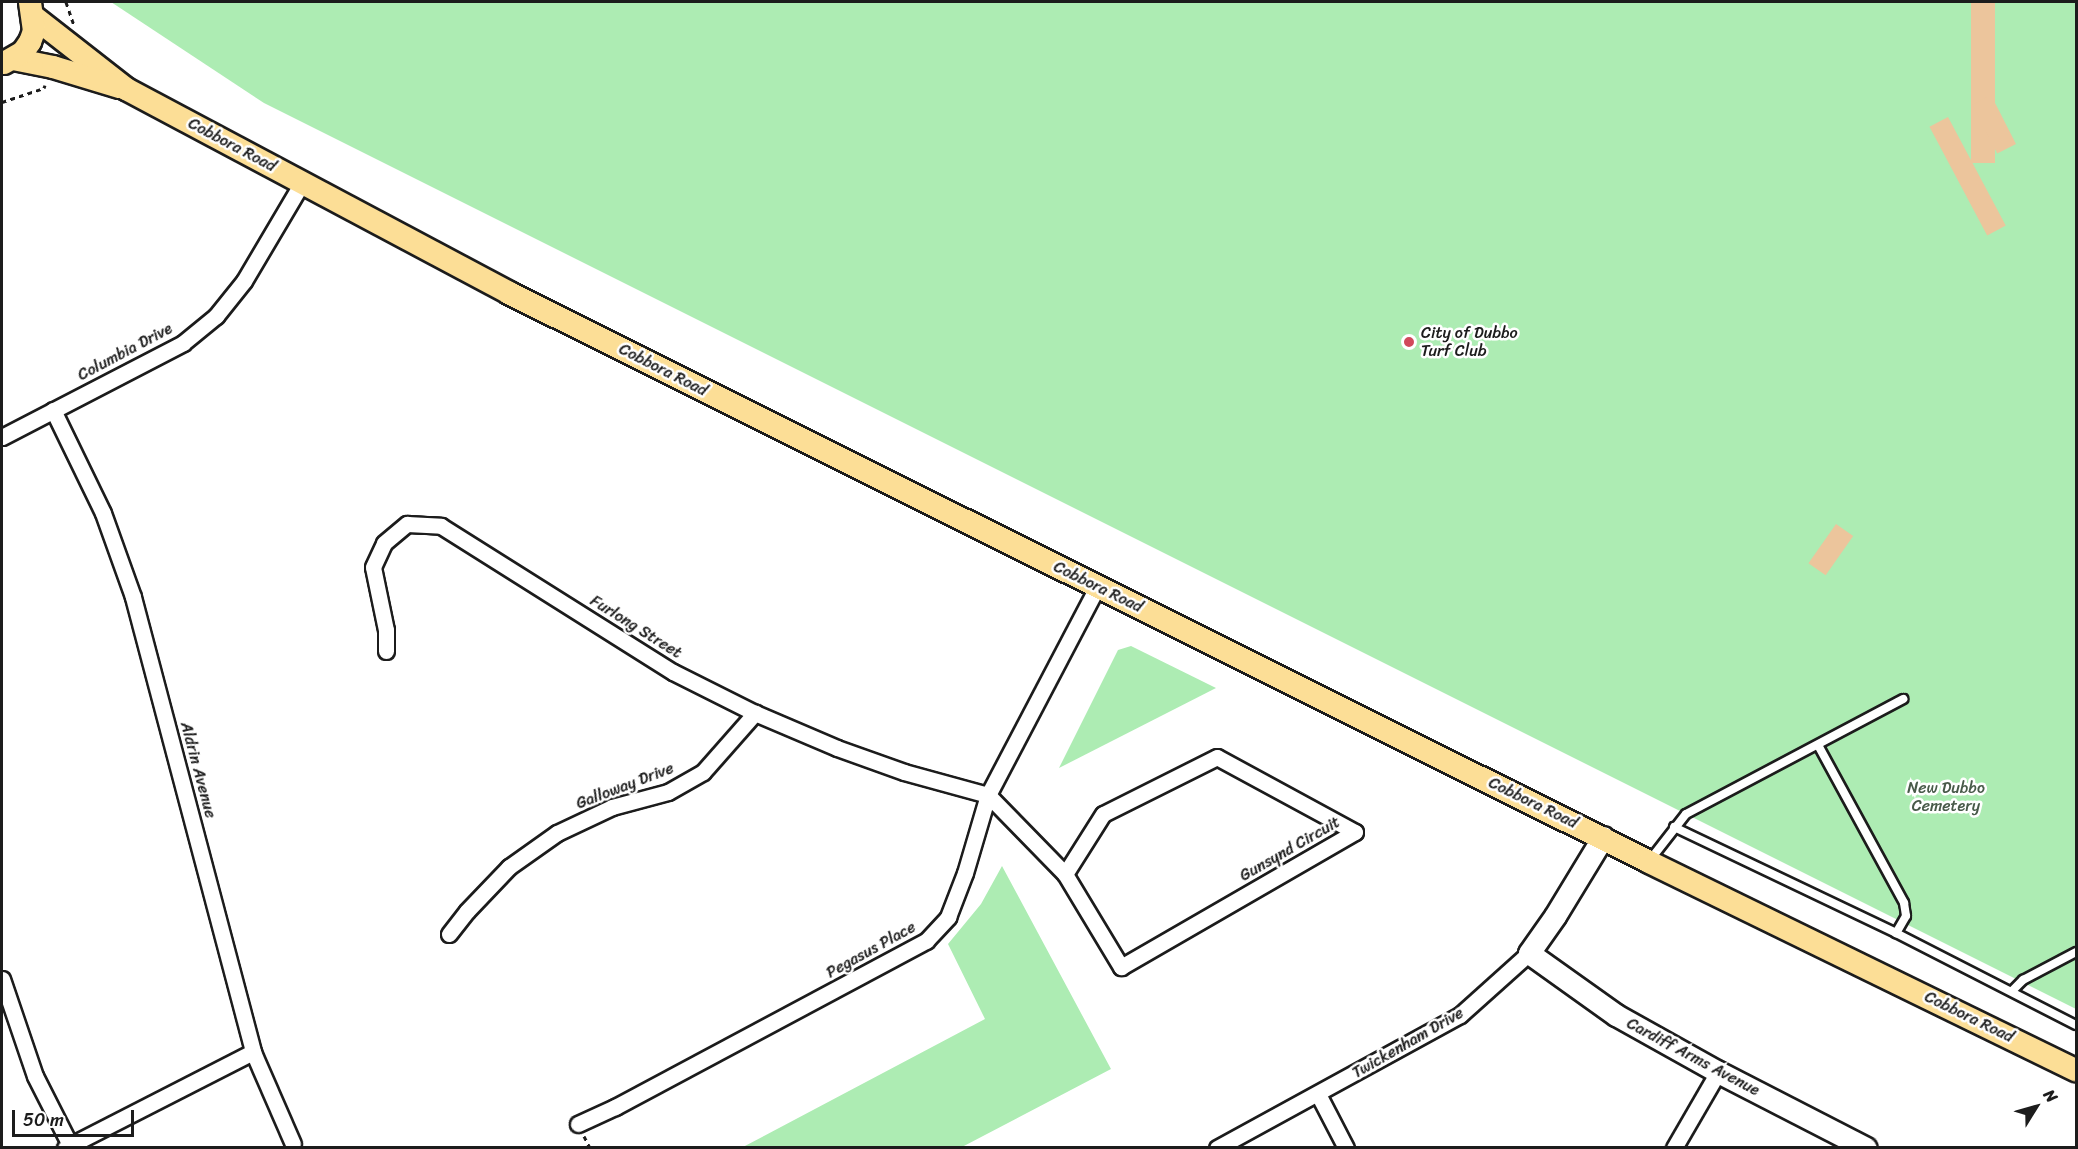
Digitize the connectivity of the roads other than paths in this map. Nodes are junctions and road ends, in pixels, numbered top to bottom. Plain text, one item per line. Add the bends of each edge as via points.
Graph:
1 (32, 6) edge
2 (7, 62) edge
3 (126, 89) junction
4 (302, 183) junction
5 (53, 410) junction
6 (2, 437) edge
7 (1097, 587) junction
8 (386, 651) dead end
9 (1903, 699) dead end
10 (755, 713) junction
11 (1818, 745) junction
12 (988, 795) junction
13 (1674, 827) junction
14 (1603, 837) junction
15 (1649, 862) junction
16 (1065, 874) junction
17 (1896, 933) junction
18 (449, 934) dead end
19 (2076, 952) edge
20 (1529, 953) junction
21 (2, 979) edge
22 (2012, 991) junction
23 (2076, 1024) edge
24 (253, 1052) junction
25 (2076, 1070) edge
26 (1718, 1072) junction
27 (1318, 1095) junction
28 (578, 1124) dead end
29 (293, 1144) dead end
30 (67, 1146) edge
31 (1217, 1148) edge
32 (1346, 1148) edge
33 (1674, 1148) edge
34 (1866, 1148) edge

1 - 2 main road via 34,31 30,42
1 - 3 main road, Cobbora Road
2 - 3 main road, Cobbora Road via 53,67
3 - 4 main road, Cobbora Road
4 - 5 street, Columbia Drive via 244,281 216,316 183,343
4 - 7 main road, Cobbora Road via 594,336
5 - 6 street, Columbia Drive
5 - 24 street, Aldrin Avenue via 103,513 133,597
7 - 12 street, Pegasus Place
7 - 14 main road, Cobbora Road
8 - 10 street, Furlong Street via 374,567 384,543 407,524 441,526 673,672
9 - 11 lane
10 - 12 street, Furlong Street via 904,772
10 - 18 street, Galloway Drive via 703,772 668,792 612,807 557,833 509,867
11 - 13 lane via 1686,814
11 - 17 lane via 1904,903 1906,916
12 - 16 street, Gunsynd Circuit
12 - 28 street, Pegasus Place via 948,916 926,941
13 - 15 lane
13 - 17 lane
14 - 15 main road, Cobbora Road
14 - 20 street, Twickenham Drive
15 - 25 main road, Cobbora Road
16 - 16 street, Gunsynd Circuit via 1121,967 1355,832 1217,757 1103,814
17 - 22 lane
19 - 22 lane via 2023,980
20 - 26 street, Cardiff Arms Avenue via 1616,1015
20 - 27 street, Twickenham Drive via 1460,1015
21 - 30 street via 35,1076
22 - 23 lane
24 - 29 street, Aldrin Avenue
24 - 30 street
26 - 33 street
26 - 34 street, Cardiff Arms Avenue
27 - 31 street, Twickenham Drive
27 - 32 street

